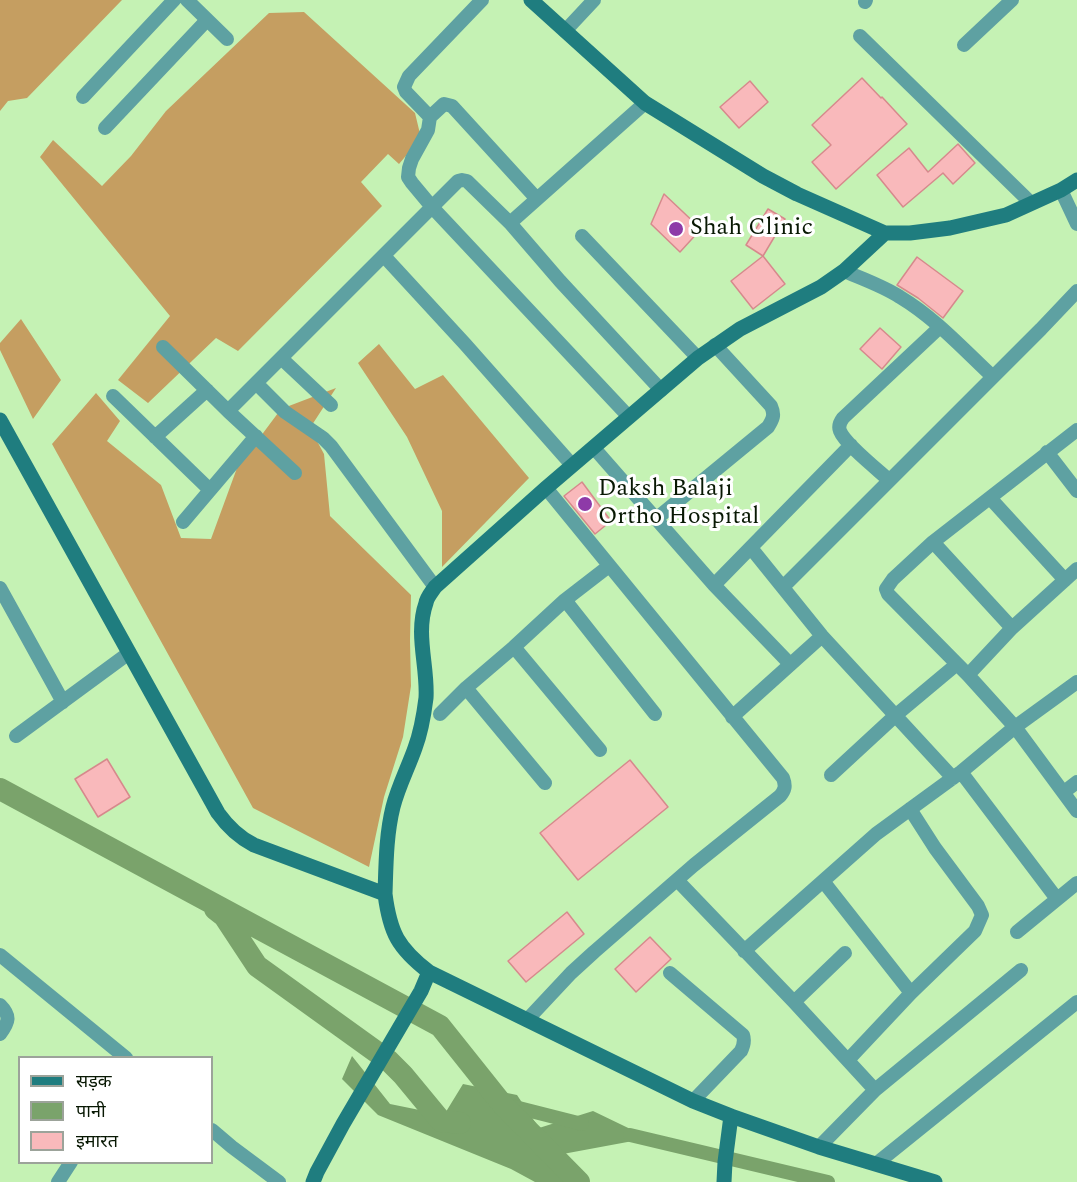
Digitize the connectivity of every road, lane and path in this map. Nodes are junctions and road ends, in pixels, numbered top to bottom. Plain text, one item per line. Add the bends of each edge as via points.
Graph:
1 (174, 0) edge
2 (187, 0) edge
3 (482, 0) edge
4 (531, 0) edge
5 (594, 0) edge
6 (1012, 0) edge
7 (207, 20) junction
8 (565, 31) junction
9 (860, 36) dead end
10 (226, 39) dead end
11 (964, 45) dead end
12 (83, 97) dead end
13 (645, 103) junction
14 (430, 117) junction
15 (105, 128) dead end
16 (1077, 180) edge
17 (1061, 190) junction
18 (537, 200) junction
19 (1031, 203) junction
20 (432, 207) junction
21 (510, 223) junction
22 (1077, 224) edge
23 (885, 233) junction
24 (582, 236) dead end
25 (384, 256) junction
26 (844, 271) junction
27 (1077, 291) edge
28 (940, 327) junction
29 (715, 345) junction
30 (163, 347) dead end
31 (281, 358) junction
32 (698, 358) junction
33 (993, 377) junction
34 (256, 383) junction
35 (207, 390) junction
36 (661, 390) junction
37 (113, 396) dead end
38 (331, 405) dead end
39 (228, 411) junction
40 (629, 417) junction
41 (0, 420) edge
42 (1077, 430) edge
43 (256, 436) junction
44 (155, 437) junction
45 (851, 445) junction
46 (594, 448) junction
47 (1047, 452) junction
48 (573, 465) junction
49 (295, 473) dead end
50 (889, 480) junction
51 (546, 488) junction
52 (210, 490) junction
53 (1077, 491) edge
54 (990, 498) junction
55 (656, 519) junction
56 (183, 522) dead end
57 (933, 542) junction
58 (751, 548) junction
59 (609, 566) junction
60 (1077, 569) edge
61 (1065, 580) junction
62 (714, 585) junction
63 (435, 587) junction
64 (783, 587) junction
65 (0, 588) edge
66 (565, 600) junction
67 (1012, 628) junction
68 (822, 636) junction
69 (514, 647) junction
70 (129, 653) junction
71 (790, 664) junction
72 (957, 664) junction
73 (968, 675) junction
74 (1077, 682) edge
75 (466, 688) junction
76 (63, 702) junction
77 (440, 714) dead end
78 (655, 714) dead end
79 (896, 716) junction
80 (732, 717) junction
81 (1014, 727) junction
82 (16, 736) dead end
83 (600, 750) dead end
84 (831, 775) dead end
85 (957, 775) junction
86 (1077, 782) edge
87 (545, 783) dead end
88 (1064, 792) junction
89 (910, 809) junction
90 (1077, 811) edge
91 (677, 880) junction
92 (823, 881) junction
93 (1077, 883) edge
94 (385, 894) junction
95 (1057, 899) junction
96 (1017, 932) dead end
97 (744, 951) junction
98 (845, 953) dead end
99 (0, 955) edge
100 (1021, 970) dead end
101 (429, 972) junction
102 (670, 973) dead end
103 (911, 993) junction
104 (794, 1002) junction
105 (1077, 1002) edge
106 (0, 1005) edge
107 (527, 1020) junction
108 (0, 1034) edge
109 (124, 1056) edge
110 (848, 1060) junction
111 (875, 1090) junction
112 (693, 1101) junction
113 (730, 1123) junction
114 (213, 1131) edge
115 (819, 1146) junction
116 (70, 1164) edge
117 (876, 1164) junction
118 (58, 1182) edge
119 (279, 1182) edge
120 (313, 1182) edge
121 (724, 1182) edge
122 (935, 1182) edge

1 - 12 street
2 - 7 street
3 - 14 street via 406,81 406,92
4 - 8 street
5 - 8 street
6 - 11 street
7 - 10 street
7 - 15 street
8 - 13 street
9 - 19 street
13 - 18 street
13 - 23 street via 763,176
14 - 18 street via 444,104 452,106
14 - 20 street via 408,177
16 - 17 street
17 - 19 street
17 - 22 street
18 - 21 street
19 - 23 street via 1006,215 950,228
20 - 21 street via 458,181 467,181
20 - 25 street
20 - 40 street
21 - 36 street
23 - 26 street
24 - 32 street
25 - 31 street
25 - 48 street
26 - 28 street via 898,295
26 - 29 street
27 - 33 street
28 - 33 street
28 - 45 street via 839,423 839,430
29 - 32 street
29 - 55 street via 771,406 773,420
30 - 35 street
31 - 34 street
31 - 38 street
32 - 36 street
33 - 50 street
34 - 39 street
34 - 63 street via 285,412 331,446
35 - 39 street
35 - 44 street
36 - 40 street
37 - 44 street
39 - 43 street
40 - 46 street
41 - 70 street
42 - 47 street
43 - 49 street
43 - 52 street
44 - 52 street
45 - 50 street
45 - 58 street
46 - 48 street
46 - 55 street
47 - 53 street
47 - 54 street
48 - 51 street
50 - 64 street
51 - 59 street
51 - 63 street
52 - 56 street
54 - 57 street
54 - 61 street
55 - 62 street
57 - 67 street
57 - 72 street via 886,589
58 - 62 street
58 - 64 street
59 - 66 street
59 - 80 street
60 - 61 street
61 - 67 street
62 - 71 street
63 - 94 street via 423,616 423,717 392,808
64 - 68 street
65 - 76 street
66 - 69 street
66 - 78 street
67 - 73 street
68 - 71 street
68 - 79 street
69 - 75 street
69 - 83 street
70 - 76 street
70 - 94 street via 228,826 254,845
71 - 80 street
72 - 73 street
72 - 79 street
73 - 81 street
74 - 81 street
75 - 77 street
75 - 87 street
76 - 82 street
79 - 84 street
79 - 85 street
80 - 91 street via 783,778 784,790
81 - 85 street
81 - 88 street
85 - 89 street
85 - 95 street
86 - 88 street
88 - 90 street
89 - 92 street
89 - 103 street via 982,915 975,931
91 - 97 street
91 - 107 street via 571,973
92 - 97 street
92 - 103 street
93 - 95 street
94 - 101 street via 390,926 401,946
95 - 96 street
97 - 104 street
98 - 104 street
99 - 109 street
100 - 111 street
101 - 107 street
101 - 120 street
102 - 112 street via 745,1040 741,1051
103 - 110 street
104 - 110 street
105 - 117 street
106 - 108 street via 8,1021
107 - 112 street
110 - 111 street
111 - 115 street
112 - 113 street
113 - 115 street
113 - 121 street
114 - 119 street
115 - 117 street
116 - 118 street
117 - 122 street

